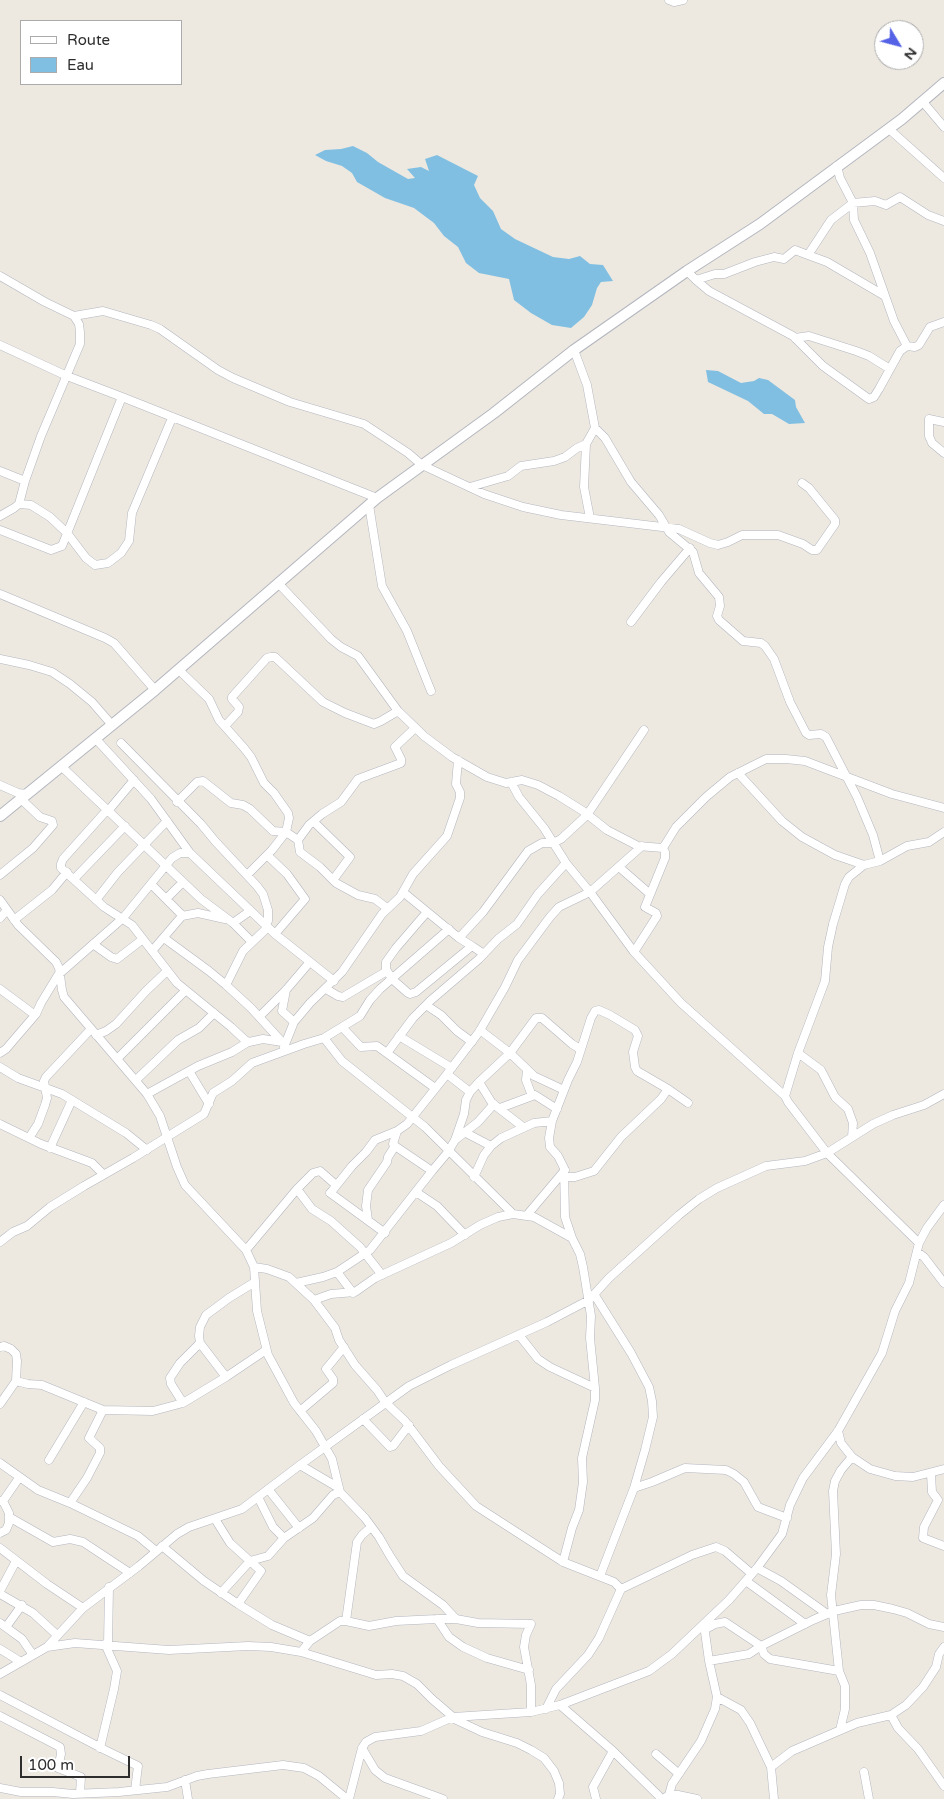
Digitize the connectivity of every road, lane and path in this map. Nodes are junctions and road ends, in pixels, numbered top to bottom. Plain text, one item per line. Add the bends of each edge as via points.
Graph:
1 (669, 0) edge
2 (683, 0) edge
3 (944, 83) edge
4 (923, 102) junction
5 (944, 126) edge
6 (889, 129) junction
7 (837, 166) junction
8 (944, 178) edge
9 (853, 203) junction
10 (944, 222) edge
11 (808, 254) junction
12 (688, 271) junction
13 (0, 276) edge
14 (696, 280) junction
15 (884, 296) junction
16 (74, 316) junction
17 (944, 322) edge
18 (795, 338) junction
19 (0, 345) edge
20 (907, 346) junction
21 (574, 350) junction
22 (890, 369) junction
23 (67, 376) junction
24 (122, 398) junction
25 (172, 418) junction
26 (944, 422) edge
27 (595, 428) junction
28 (586, 444) junction
29 (944, 453) edge
30 (422, 465) junction
31 (0, 471) edge
32 (25, 480) junction
33 (802, 483) dead end
34 (470, 487) junction
35 (377, 498) junction
36 (19, 504) junction
37 (368, 505) junction
38 (0, 516) edge
39 (590, 518) junction
40 (667, 528) junction
41 (0, 530) edge
42 (67, 533) junction
43 (690, 548) junction
44 (278, 583) junction
45 (0, 594) edge
46 (631, 622) dead end
47 (0, 659) edge
48 (179, 670) junction
49 (156, 690) junction
50 (432, 691) dead end
51 (398, 710) junction
52 (112, 725) junction
53 (225, 726) junction
54 (415, 728) junction
55 (644, 730) dead end
56 (95, 738) junction
57 (121, 743) dead end
58 (458, 760) junction
59 (61, 766) junction
60 (738, 773) junction
61 (848, 778) junction
62 (134, 780) junction
63 (511, 782) junction
64 (0, 785) edge
65 (24, 796) junction
66 (177, 802) junction
67 (944, 808) edge
68 (108, 810) junction
69 (587, 815) junction
70 (0, 816) edge
71 (167, 821) junction
72 (314, 822) junction
73 (125, 826) junction
74 (286, 832) junction
75 (944, 832) edge
76 (298, 840) junction
77 (553, 843) junction
78 (146, 845) junction
79 (642, 846) junction
80 (663, 848) junction
81 (190, 853) junction
82 (266, 855) junction
83 (880, 861) junction
84 (566, 863) junction
85 (864, 865) junction
86 (166, 866) junction
87 (619, 867) junction
88 (68, 872) junction
89 (247, 874) junction
90 (0, 875) edge
91 (74, 879) junction
92 (333, 880) junction
93 (182, 882) junction
94 (151, 884) junction
95 (403, 892) junction
96 (590, 892) junction
97 (650, 894) junction
98 (166, 898) junction
99 (201, 899) junction
100 (0, 900) edge
101 (96, 900) junction
102 (387, 908) junction
103 (7, 910) junction
104 (250, 911) junction
105 (427, 912) junction
106 (185, 915) junction
107 (0, 918) edge
108 (123, 918) junction
109 (14, 920) junction
110 (230, 921) junction
111 (266, 926) junction
112 (449, 930) junction
113 (275, 934) junction
114 (164, 938) junction
115 (459, 938) junction
116 (143, 939) junction
117 (251, 942) junction
118 (94, 944) junction
119 (472, 946) junction
120 (152, 952) junction
121 (634, 952) junction
122 (484, 954) junction
123 (309, 962) junction
124 (387, 971) junction
125 (166, 972) junction
126 (60, 973) junction
127 (392, 979) junction
128 (334, 981) junction
129 (226, 985) junction
130 (0, 988) edge
131 (326, 989) junction
132 (286, 990) junction
133 (185, 991) junction
134 (426, 1004) junction
135 (214, 1013) junction
136 (35, 1015) junction
137 (259, 1017) junction
138 (294, 1022) junction
139 (342, 1027) junction
140 (480, 1030) junction
141 (94, 1032) junction
142 (399, 1036) junction
143 (324, 1038) junction
144 (248, 1042) junction
145 (472, 1042) junction
146 (283, 1046) junction
147 (580, 1049) junction
148 (0, 1053) edge
149 (387, 1053) junction
150 (510, 1053) junction
151 (798, 1053) junction
152 (118, 1058) junction
153 (0, 1067) edge
154 (526, 1070) junction
155 (449, 1071) junction
156 (189, 1072) junction
157 (136, 1080) junction
158 (479, 1082) junction
159 (45, 1087) junction
160 (435, 1088) junction
161 (668, 1089) junction
162 (564, 1090) junction
163 (470, 1092) junction
164 (148, 1094) junction
165 (944, 1094) edge
166 (532, 1096) junction
167 (785, 1096) junction
168 (72, 1100) junction
169 (688, 1103) dead end
170 (209, 1104) junction
171 (497, 1106) junction
172 (557, 1109) junction
173 (413, 1117) junction
174 (552, 1121) junction
175 (0, 1124) edge
176 (523, 1127) junction
177 (397, 1131) junction
178 (466, 1133) junction
179 (168, 1136) junction
180 (852, 1137) junction
181 (29, 1138) junction
182 (455, 1140) junction
183 (395, 1146) junction
184 (491, 1146) junction
185 (50, 1148) junction
186 (147, 1150) junction
187 (448, 1152) junction
188 (828, 1153) junction
189 (432, 1171) junction
190 (104, 1174) junction
191 (565, 1174) junction
192 (474, 1177) junction
193 (336, 1185) junction
194 (297, 1189) junction
195 (416, 1192) junction
196 (944, 1205) edge
197 (513, 1214) junction
198 (527, 1216) junction
199 (368, 1220) junction
200 (385, 1233) junction
201 (465, 1235) junction
202 (572, 1238) junction
203 (0, 1242) edge
204 (919, 1243) junction
205 (246, 1250) junction
206 (917, 1252) junction
207 (366, 1254) junction
208 (254, 1267) junction
209 (337, 1272) junction
210 (382, 1274) junction
211 (254, 1282) junction
212 (296, 1283) junction
213 (944, 1283) edge
214 (353, 1293) junction
215 (592, 1297) junction
216 (314, 1300) junction
217 (519, 1335) junction
218 (200, 1343) junction
219 (0, 1347) edge
220 (344, 1347) junction
221 (266, 1350) junction
222 (226, 1377) junction
223 (16, 1381) junction
224 (595, 1388) junction
225 (84, 1402) junction
226 (183, 1402) junction
227 (385, 1402) junction
228 (0, 1404) edge
229 (103, 1410) junction
230 (300, 1411) junction
231 (363, 1419) junction
232 (409, 1425) junction
233 (838, 1431) junction
234 (324, 1447) junction
235 (852, 1457) junction
236 (49, 1460) dead end
237 (0, 1463) edge
238 (300, 1464) junction
239 (944, 1470) edge
240 (931, 1474) junction
241 (19, 1478) junction
242 (634, 1488) junction
243 (268, 1489) junction
244 (339, 1490) junction
245 (258, 1497) junction
246 (2, 1501) edge
247 (70, 1503) junction
248 (9, 1517) junction
249 (215, 1518) junction
250 (787, 1518) junction
251 (371, 1527) junction
252 (299, 1528) junction
253 (0, 1533) edge
254 (284, 1538) junction
255 (944, 1546) edge
256 (159, 1549) junction
257 (0, 1550) edge
258 (16, 1561) junction
259 (250, 1561) junction
260 (563, 1562) junction
261 (755, 1571) junction
262 (130, 1573) junction
263 (600, 1576) junction
264 (746, 1581) junction
265 (110, 1587) junction
266 (621, 1588) junction
267 (0, 1592) edge
268 (221, 1592) junction
269 (238, 1604) junction
270 (22, 1605) junction
271 (83, 1608) junction
272 (830, 1613) junction
273 (437, 1619) junction
274 (456, 1619) junction
275 (346, 1621) junction
276 (805, 1624) junction
277 (3, 1625) edge
278 (944, 1626) edge
279 (704, 1627) junction
280 (57, 1635) junction
281 (310, 1641) junction
282 (107, 1644) junction
283 (761, 1646) junction
284 (944, 1646) edge
285 (47, 1647) junction
286 (0, 1649) edge
287 (301, 1652) junction
288 (33, 1655) junction
289 (709, 1661) junction
290 (21, 1662) junction
291 (530, 1670) junction
292 (839, 1671) junction
293 (0, 1674) edge
294 (0, 1695) edge
295 (717, 1696) junction
296 (560, 1706) junction
297 (546, 1708) junction
298 (531, 1712) junction
299 (891, 1715) junction
300 (0, 1716) edge
301 (451, 1717) junction
302 (840, 1730) junction
303 (100, 1748) junction
304 (362, 1748) junction
305 (613, 1751) junction
306 (656, 1754) dead end
307 (772, 1767) junction
308 (864, 1772) dead end
309 (679, 1774) junction
310 (185, 1780) junction
311 (944, 1786) edge
312 (0, 1788) edge
313 (134, 1790) junction
314 (80, 1793) junction
315 (41, 1795) edge
316 (108, 1796) edge
317 (665, 1798) edge
318 (188, 1799) edge
319 (348, 1799) edge
320 (443, 1799) edge
321 (558, 1799) edge
322 (596, 1799) edge
323 (697, 1799) edge
324 (774, 1799) edge
325 (869, 1799) edge

1 - 2 street
3 - 4 street
4 - 5 street
4 - 6 street
6 - 7 street
6 - 8 street
7 - 9 street
7 - 12 street via 760,224
9 - 10 street via 874,201 886,205 900,197
9 - 11 street via 831,220
9 - 15 street via 854,220 870,253
11 - 14 street via 795,250 784,259 774,257
11 - 15 street
12 - 14 street
12 - 21 street
13 - 16 street
14 - 18 street via 709,291
15 - 20 street
16 - 23 street via 79,324 80,344
16 - 30 street via 104,311 152,325 233,378 290,402 364,424
17 - 20 street via 930,327 915,347
18 - 22 street via 809,336 856,351
18 - 22 street via 823,366 870,399
19 - 23 street
20 - 22 street via 900,351
21 - 27 street via 587,384
21 - 30 street
23 - 24 street
23 - 32 street
24 - 25 street
24 - 42 street
25 - 35 street
25 - 42 street via 132,513 129,541 121,553 108,563 95,565
26 - 29 street via 930,419 929,436
27 - 28 street
27 - 40 street
28 - 34 street via 566,457 522,466 508,476
28 - 39 street via 584,487
30 - 34 street
30 - 35 street
31 - 32 street
32 - 36 street
33 - 40 street via 835,520 817,550 778,535 742,535 718,545 684,530
34 - 39 street via 523,507
35 - 37 street
36 - 38 street
36 - 42 street via 38,508
37 - 44 street
37 - 50 street via 382,586 407,631
39 - 40 street
40 - 43 street
41 - 42 street via 52,550 62,546
43 - 46 street
43 - 61 street via 698,573 719,597 719,620 743,641 765,646 774,659 806,733 826,737
44 - 48 street
44 - 51 street via 331,639 358,656
45 - 49 street via 114,643
47 - 52 street via 52,672 92,702
48 - 49 street
48 - 53 street via 209,700
49 - 52 street
51 - 53 street via 374,724 345,713 323,702 271,657 232,696 239,707 238,712
51 - 54 street
52 - 56 street
53 - 74 street via 251,757 259,775 288,813
54 - 58 street
54 - 72 street via 395,748 401,763 358,779 341,802
55 - 69 street
56 - 59 street
56 - 62 street
57 - 66 street
58 - 63 street via 488,777
58 - 95 street via 456,784 460,798 449,831
59 - 65 street
59 - 68 street
60 - 61 street via 766,759 786,759 805,762
60 - 80 street via 706,796 676,827
60 - 85 street via 782,821 802,837 835,855
61 - 67 street
61 - 83 street
62 - 68 street
62 - 71 street
63 - 69 street via 522,780 538,785
63 - 77 street
64 - 65 street
65 - 70 street
65 - 90 street via 40,817 52,821 53,826 34,848
66 - 74 street via 202,781 229,802 250,809 273,831
66 - 89 street
68 - 73 street
68 - 88 street via 62,861 61,867
69 - 77 street via 562,839
69 - 79 street via 608,830
71 - 78 street
71 - 81 street
72 - 76 street
72 - 92 street via 350,857
73 - 78 street
73 - 91 street
74 - 76 street
74 - 82 street
75 - 83 street via 929,842 907,846
76 - 92 street via 300,852
77 - 84 street
77 - 115 street via 542,843 528,851 483,912
78 - 86 street
78 - 101 street via 118,872
79 - 80 street
79 - 87 street
80 - 97 street via 665,858
81 - 86 street via 177,855
81 - 104 street
82 - 89 street
82 - 113 street via 287,874 306,899
83 - 85 street
84 - 96 street
84 - 122 street via 517,924
85 - 151 street via 845,884 828,947 825,981
86 - 93 street
86 - 94 street
87 - 96 street
87 - 97 street
88 - 91 street
88 - 109 street via 52,890
89 - 111 street via 268,907
91 - 101 street
92 - 102 street
93 - 98 street
93 - 99 street
94 - 98 street
94 - 108 street
95 - 102 street
95 - 105 street
96 - 121 street
96 - 140 street via 564,904 550,917 518,960
97 - 121 street via 645,907 657,916
98 - 106 street
99 - 106 street
99 - 110 street
100 - 103 street
101 - 108 street
102 - 128 street
103 - 107 street
103 - 109 street
104 - 110 street
104 - 111 street
105 - 112 street
105 - 124 street via 386,960
106 - 110 street via 200,913
106 - 114 street
108 - 116 street
108 - 118 street
109 - 126 street via 56,962
110 - 117 street
111 - 113 street
111 - 117 street
112 - 115 street
112 - 127 street
113 - 123 street
114 - 120 street
114 - 129 street
115 - 119 street
116 - 118 street via 117,959
116 - 120 street
117 - 129 street via 240,955
118 - 126 street
119 - 122 street
119 - 127 street via 412,994
120 - 125 street
121 - 167 street via 681,1003
122 - 134 street
123 - 128 street
123 - 132 street
124 - 127 street
124 - 131 street via 343,996
125 - 133 street
125 - 141 street via 116,1024 106,1031
126 - 136 street
126 - 141 street via 62,994
127 - 139 street via 374,996 361,1016
128 - 131 street
129 - 137 street
130 - 136 street
131 - 138 street
132 - 137 street
132 - 138 street via 282,1010
133 - 135 street
133 - 152 street
134 - 142 street
134 - 145 street
135 - 144 street
135 - 157 street via 199,1028 178,1040
136 - 148 street
137 - 146 street
138 - 146 street
139 - 143 street
139 - 149 street via 361,1047 376,1046
140 - 145 street
140 - 150 street
141 - 152 street
141 - 159 street via 50,1072 44,1080
142 - 149 street
142 - 155 street
143 - 146 street
143 - 173 street via 342,1061
144 - 146 street via 263,1038
144 - 156 street
145 - 155 street
146 - 170 street via 252,1063 214,1092
147 - 150 street via 538,1017
147 - 161 street via 591,1018 599,1010 635,1030 638,1036 635,1068
147 - 162 street
149 - 160 street
150 - 154 street
150 - 158 street
151 - 167 street
151 - 180 street via 821,1070 835,1097 848,1109 853,1123
152 - 157 street
153 - 159 street via 18,1078
154 - 162 street
154 - 166 street
155 - 160 street
155 - 163 street
156 - 164 street
156 - 170 street
157 - 164 street
158 - 163 street
158 - 171 street
159 - 168 street
159 - 181 street via 45,1105
160 - 173 street
161 - 169 street
161 - 191 street via 621,1137 594,1171 578,1177
162 - 172 street
163 - 182 street
164 - 179 street
165 - 180 street via 924,1105 893,1115
166 - 171 street
166 - 172 street
167 - 188 street
168 - 185 street
168 - 186 street
170 - 179 street via 204,1114
171 - 176 street
171 - 178 street
172 - 174 street
173 - 177 street
173 - 187 street
174 - 176 street
174 - 191 street via 550,1146 563,1164
175 - 181 street
176 - 184 street
177 - 183 street
177 - 193 street via 375,1140
178 - 182 street
178 - 184 street
179 - 186 street
179 - 205 street via 185,1185
180 - 188 street
181 - 185 street
182 - 187 street
183 - 189 street
183 - 199 street via 368,1190
184 - 192 street
185 - 190 street via 92,1163
186 - 190 street
187 - 189 street
187 - 192 street
188 - 204 street
188 - 215 street via 805,1161 766,1166 717,1188 679,1215
189 - 195 street
190 - 203 street
191 - 198 street
191 - 202 street via 566,1217
192 - 197 street
193 - 194 street via 317,1171
193 - 199 street via 331,1194
194 - 205 street
194 - 207 street via 308,1206 345,1233
195 - 200 street
195 - 201 street via 432,1202
196 - 204 street
197 - 198 street
197 - 201 street via 498,1217
198 - 202 street
199 - 200 street
200 - 207 street
201 - 210 street
202 - 215 street
204 - 206 street
205 - 208 street
206 - 213 street via 924,1256
206 - 233 street via 909,1283 895,1311 882,1353
207 - 209 street
207 - 210 street
208 - 211 street
208 - 212 street via 280,1273
209 - 212 street
209 - 214 street
210 - 214 street
211 - 218 street via 206,1315 200,1327
211 - 221 street
212 - 216 street
214 - 216 street via 331,1294
215 - 217 street
215 - 224 street via 590,1338
215 - 242 street via 631,1353 649,1387 653,1417
216 - 220 street via 335,1328
217 - 224 street via 538,1359
217 - 227 street via 451,1365
218 - 222 street
218 - 226 street via 170,1378
219 - 223 street via 7,1346 16,1354
220 - 227 street via 355,1366
220 - 230 street via 326,1369 333,1383
221 - 222 street
221 - 230 street
222 - 226 street
223 - 225 street via 42,1385
223 - 228 street
224 - 260 street via 582,1458 579,1510
225 - 229 street
225 - 236 street
226 - 229 street via 153,1411
227 - 231 street
227 - 232 street
229 - 247 street via 89,1438 100,1448 100,1453
230 - 234 street
231 - 232 street via 389,1447
231 - 234 street
232 - 260 street via 439,1466 476,1506
233 - 235 street via 841,1443
233 - 250 street via 803,1478
234 - 238 street
234 - 244 street via 334,1463
235 - 240 street via 870,1469 895,1476
235 - 272 street via 835,1481 833,1491 836,1554
237 - 241 street
238 - 243 street
238 - 244 street
239 - 240 street
240 - 255 street via 932,1492 938,1500 924,1527 923,1538
241 - 246 street
241 - 247 street
242 - 250 street via 685,1468 726,1470 744,1482 758,1508
242 - 263 street
243 - 245 street
243 - 252 street
244 - 251 street
244 - 252 street
245 - 249 street via 242,1509
245 - 254 street via 274,1529
246 - 248 street via 7,1506
247 - 256 street
248 - 253 street via 6,1530
248 - 262 street via 53,1542 70,1539 84,1542
249 - 256 street via 182,1531
249 - 259 street via 229,1542
250 - 261 street via 782,1534
251 - 274 street via 403,1576 443,1604
251 - 275 street via 357,1542
252 - 254 street
254 - 259 street via 268,1556
256 - 262 street
256 - 268 street
257 - 258 street
258 - 267 street
258 - 271 street
259 - 268 street
259 - 269 street via 262,1572
260 - 263 street
261 - 264 street
261 - 266 street via 716,1548 692,1555
261 - 272 street via 781,1581
262 - 265 street
263 - 266 street
264 - 276 street
264 - 279 street
265 - 271 street
265 - 282 street
266 - 297 street via 599,1638 588,1655 556,1689
267 - 270 street
268 - 269 street
269 - 281 street via 272,1625
270 - 277 street
270 - 280 street
271 - 280 street
272 - 276 street
272 - 278 street via 861,1605 874,1606
272 - 292 street
273 - 274 street
273 - 275 street via 369,1626
273 - 291 street via 449,1637 463,1646 487,1658
274 - 291 street via 478,1623 531,1624 524,1647
275 - 281 street via 334,1624
276 - 283 street
277 - 288 street via 22,1639
279 - 283 street via 725,1622
279 - 289 street
279 - 296 street via 649,1670
280 - 285 street
281 - 287 street
282 - 285 street via 75,1643
282 - 287 street via 169,1650 248,1646
282 - 303 street via 117,1671
283 - 289 street via 749,1654
283 - 292 street via 770,1659
284 - 299 street via 923,1687
285 - 288 street
286 - 290 street
287 - 301 street via 376,1676 403,1676 417,1684
288 - 290 street
289 - 295 street
290 - 293 street
291 - 298 street
292 - 302 street via 845,1686 845,1709
294 - 303 street
295 - 307 street via 741,1710
295 - 309 street via 702,1741
296 - 297 street
296 - 305 street
297 - 298 street
298 - 301 street
299 - 302 street
299 - 311 street
300 - 314 street via 60,1747 58,1768 81,1778
301 - 304 street via 421,1731 375,1737
301 - 321 street via 482,1732 517,1743 544,1758 559,1783
302 - 307 street via 792,1751
303 - 313 street via 138,1766
304 - 319 street
304 - 320 street via 375,1770 385,1778
305 - 317 street
305 - 322 street via 593,1787
306 - 309 street
307 - 324 street
308 - 325 street
309 - 317 street
310 - 313 street via 168,1787
310 - 318 street
310 - 319 street via 283,1765 304,1768
312 - 315 street
313 - 316 street
314 - 315 street
314 - 316 street
317 - 323 street via 678,1795

